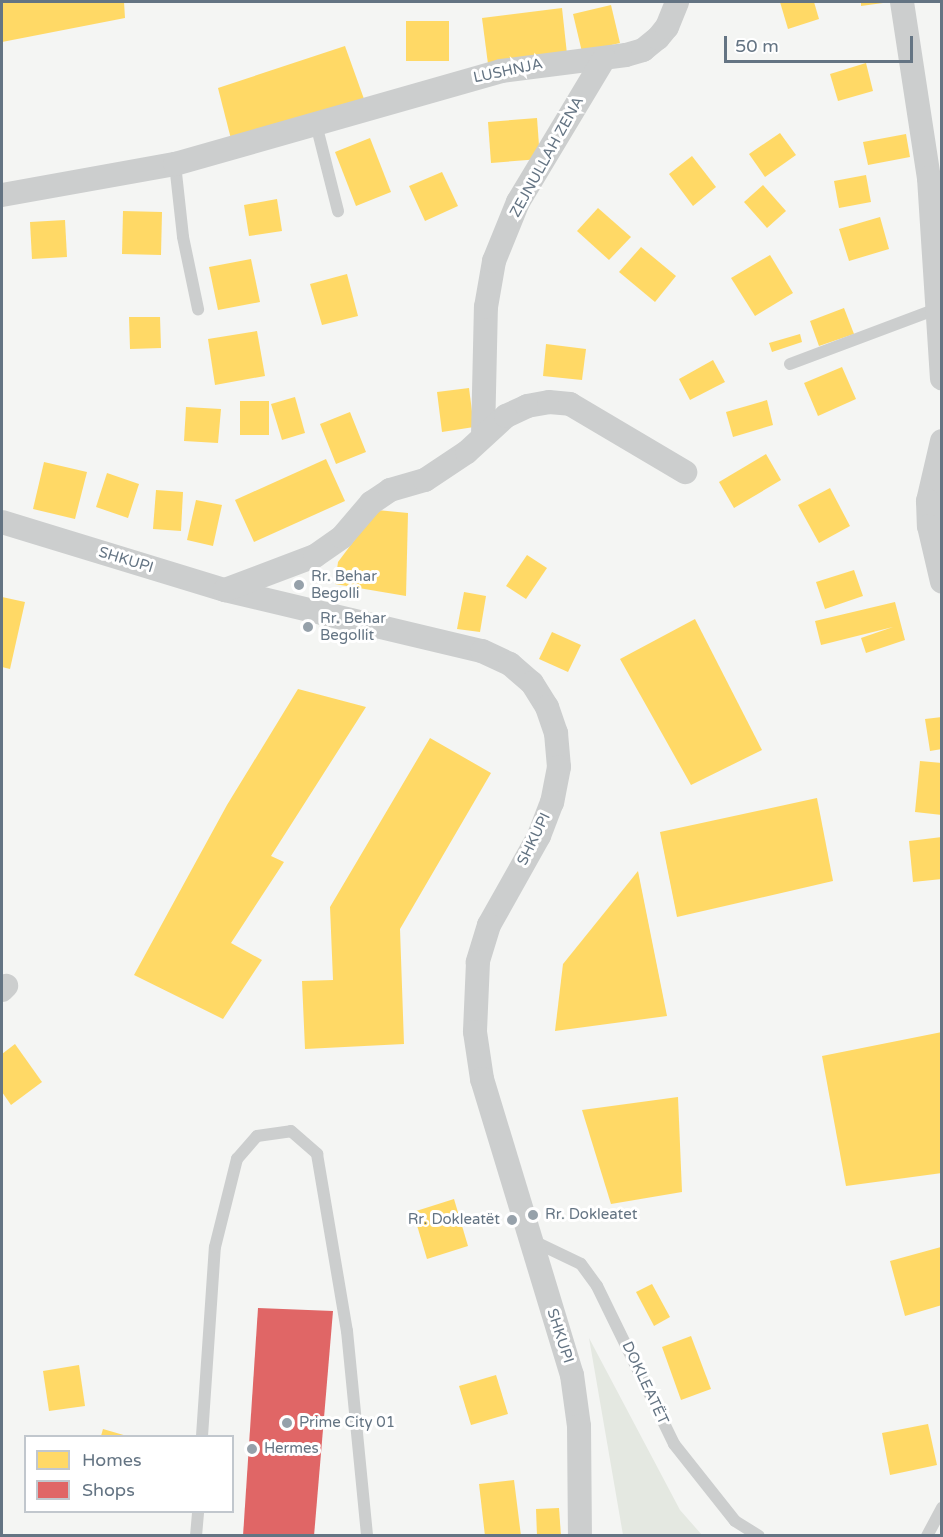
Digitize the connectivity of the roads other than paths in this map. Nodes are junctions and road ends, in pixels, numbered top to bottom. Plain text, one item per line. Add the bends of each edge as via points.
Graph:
1 (677, 2) edge
2 (902, 2) edge
3 (604, 58) junction
4 (316, 124) junction
5 (175, 164) junction
6 (2, 195) edge
7 (339, 211) dead end
8 (198, 309) dead end
9 (936, 309) junction
10 (790, 364) dead end
11 (942, 379) edge
12 (483, 436) junction
13 (942, 441) edge
14 (685, 472) dead end
15 (2, 522) edge
16 (942, 582) edge
17 (225, 590) junction
18 (530, 1239) junction
19 (202, 1435) edge
20 (942, 1508) edge
21 (198, 1513) edge
22 (196, 1536) edge
23 (367, 1536) edge
24 (580, 1536) edge
25 (759, 1536) edge
26 (927, 1536) edge

1 - 3 street, LUSHNJA via 667,27 643,50
2 - 9 street via 929,178
3 - 4 street, LUSHNJA via 501,71
3 - 12 street, ZEJNULLAH ZENA via 518,202 494,261 486,307
4 - 5 street, LUSHNJA
4 - 7 lane
5 - 6 street, LUSHNJA
5 - 8 lane via 183,237
9 - 10 lane
9 - 11 street
12 - 14 street via 506,416 527,406 570,404
12 - 17 street via 425,480 390,490 371,503 342,537 315,556
13 - 16 street via 928,501 928,526
15 - 17 street, SHKUPI
17 - 18 street, SHKUPI via 482,651 510,664 532,683 547,706 556,733 559,767 552,802 539,836 489,925 474,993 482,1078
18 - 24 street, SHKUPI via 572,1375 579,1426
18 - 25 lane, DOKLEATËT via 581,1264 602,1294 674,1444 735,1521
19 - 23 lane via 215,1247 237,1159 257,1136 291,1131 317,1154 347,1331
20 - 26 lane
21 - 22 lane

